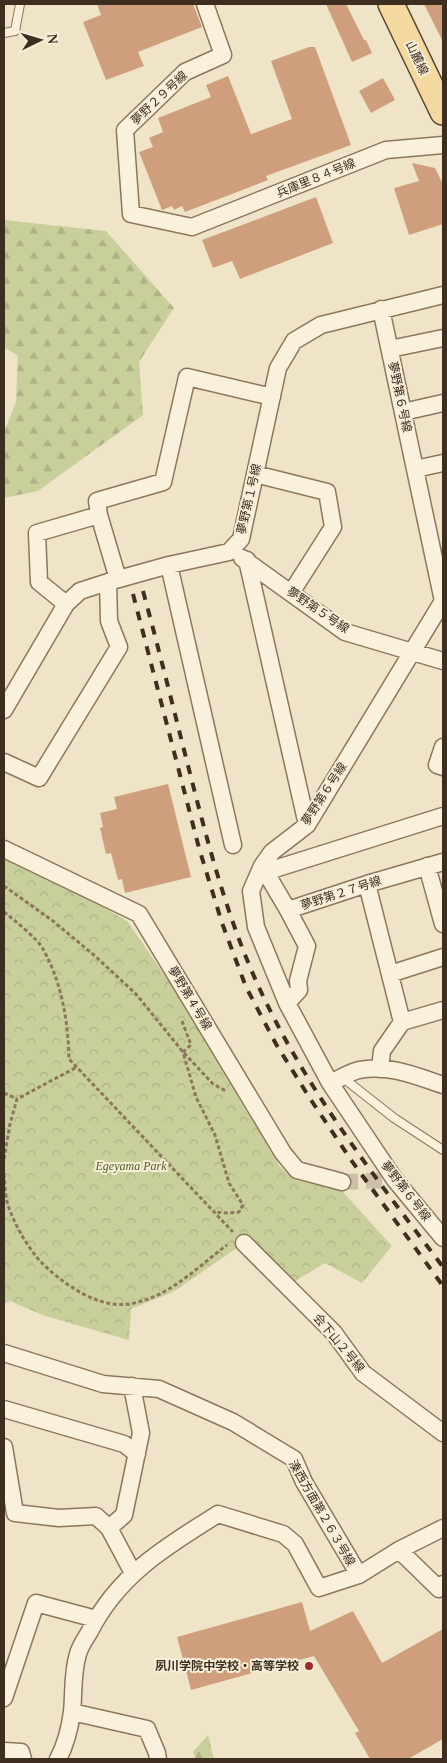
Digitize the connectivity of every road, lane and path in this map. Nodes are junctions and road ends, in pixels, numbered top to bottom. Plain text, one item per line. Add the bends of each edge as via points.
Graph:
1 (20, 4) edge
2 (205, 4) edge
3 (391, 4) edge
4 (4, 33) edge
5 (443, 112) edge
6 (443, 145) edge
7 (192, 227) joint
8 (443, 295) edge
9 (381, 309) junction
10 (443, 338) edge
11 (390, 349) junction
12 (272, 397) junction
13 (443, 403) edge
14 (403, 412) junction
15 (443, 463) edge
16 (415, 469) junction
17 (255, 474) junction
18 (99, 515) junction
19 (437, 535) edge
20 (229, 552) junction
21 (247, 560) junction
22 (169, 565) junction
23 (113, 581) junction
24 (292, 593) junction
25 (443, 601) edge
26 (66, 604) junction
27 (412, 652) junction
28 (443, 661) edge
29 (4, 710) edge
30 (443, 747) edge
31 (4, 762) edge
32 (443, 767) edge
33 (443, 816) edge
34 (307, 825) junction
35 (233, 845) dead end
36 (4, 849) edge
37 (443, 862) edge
38 (427, 866) junction
39 (263, 869) junction
40 (367, 884) junction
41 (4, 886) edge
42 (288, 910) junction
43 (4, 912) edge
44 (443, 924) edge
45 (443, 957) edge
46 (390, 974) junction
47 (287, 1003) junction
48 (443, 1010) edge
49 (180, 1017) dead end
50 (402, 1022) junction
51 (183, 1052) junction
52 (77, 1067) junction
53 (380, 1069) junction
54 (336, 1080) junction
55 (443, 1085) edge
56 (245, 1090) junction
57 (4, 1093) edge
58 (17, 1099) junction
59 (443, 1150) edge
60 (4, 1158) edge
61 (4, 1174) edge
62 (342, 1182) tunnel mouth
63 (215, 1212) junction
64 (443, 1238) edge
65 (241, 1240) junction
66 (4, 1353) edge
67 (132, 1386) junction
68 (4, 1409) edge
69 (443, 1433) edge
70 (4, 1447) edge
71 (137, 1454) junction
72 (109, 1528) junction
73 (443, 1528) edge
74 (399, 1550) junction
75 (133, 1574) junction
76 (359, 1576) junction
77 (443, 1584) edge
78 (96, 1619) junction
79 (4, 1698) edge
80 (72, 1712) junction
81 (4, 1751) edge
82 (24, 1759) edge
83 (58, 1759) edge
84 (158, 1759) edge

1 - 4 lane via 15,31
2 - 7 street, 夢野２９号線 via 224,55 184,72 125,130 131,214
3 - 5 main road, 山麓線
6 - 7 street, 兵庫里８４号線 via 386,150
8 - 9 street, 夢野第１号線
9 - 11 street, 夢野第６号線
9 - 12 street, 夢野第１号線 via 321,325 294,341 278,368
10 - 11 street
11 - 14 street, 夢野第６号線
12 - 17 street, 夢野第１号線
12 - 18 street via 187,377 163,482 97,501
13 - 14 street
14 - 16 street, 夢野第６号線
15 - 16 street
16 - 19 street, 夢野第６号線
17 - 20 street, 夢野第１号線 via 241,539
17 - 24 street via 327,492 333,527
18 - 23 street
18 - 26 street via 37,533 39,582
19 - 25 street, 夢野第６号線
20 - 21 street, 夢野第５号線
20 - 22 street
21 - 24 street, 夢野第５号線
21 - 34 street
22 - 23 street
22 - 35 street
23 - 26 street via 80,591
23 - 31 street via 110,622 119,647 39,778
24 - 27 street, 夢野第５号線 via 345,632
25 - 27 street, 夢野第６号線
26 - 29 street
27 - 28 street, 夢野第５号線
27 - 34 street, 夢野第６号線
30 - 32 street via 438,765
33 - 39 street
34 - 39 street, 夢野第６号線 via 272,852
36 - 56 street, 夢野第４号線 via 140,914
37 - 38 street, 夢野第２７号線
38 - 40 street, 夢野第２７号線
38 - 44 street
39 - 42 street, 夢野第２７号線
39 - 47 street, 夢野第６号線 via 250,891 256,927
40 - 42 street, 夢野第２７号線
40 - 46 street
41 - 51 path via 53,921 136,994
42 - 47 street via 307,946 298,981 299,990
43 - 52 path via 43,948 62,998 68,1025 69,1059
45 - 46 street
46 - 50 street
47 - 54 street, 夢野第６号線
48 - 50 street
49 - 51 path via 191,1046
50 - 53 street via 382,1051
51 - 56 path via 213,1084 229,1093
51 - 63 path via 196,1097 214,1135 229,1183 243,1205 239,1212
52 - 58 path
52 - 63 path
53 - 54 street via 358,1070
53 - 55 street via 401,1070
54 - 59 lane
54 - 64 street, 夢野第６号線 via 395,1180
56 - 62 street, 夢野第４号線 via 283,1153 298,1170
57 - 58 path
58 - 60 path
61 - 65 path via 8,1206 20,1234 36,1256 77,1290 99,1301 120,1305 139,1302 169,1289
63 - 65 path
65 - 69 street, 会下山２号線 via 334,1333 363,1373
66 - 67 street, 湊西方面第２６３号線 via 103,1384
67 - 71 street via 141,1433
67 - 76 street, 湊西方面第２６３号線 via 159,1389 233,1422 294,1459
68 - 71 street via 124,1444
70 - 72 street via 16,1513 60,1518 96,1516
71 - 72 street via 124,1515
72 - 75 street
73 - 74 street
74 - 76 street
74 - 77 street via 439,1589
75 - 76 street via 176,1540 218,1514 283,1534 295,1544 319,1588
75 - 78 street via 109,1599
78 - 79 street via 36,1603
78 - 80 street via 78,1654
80 - 83 street
80 - 84 street via 146,1729
81 - 82 street via 21,1752

